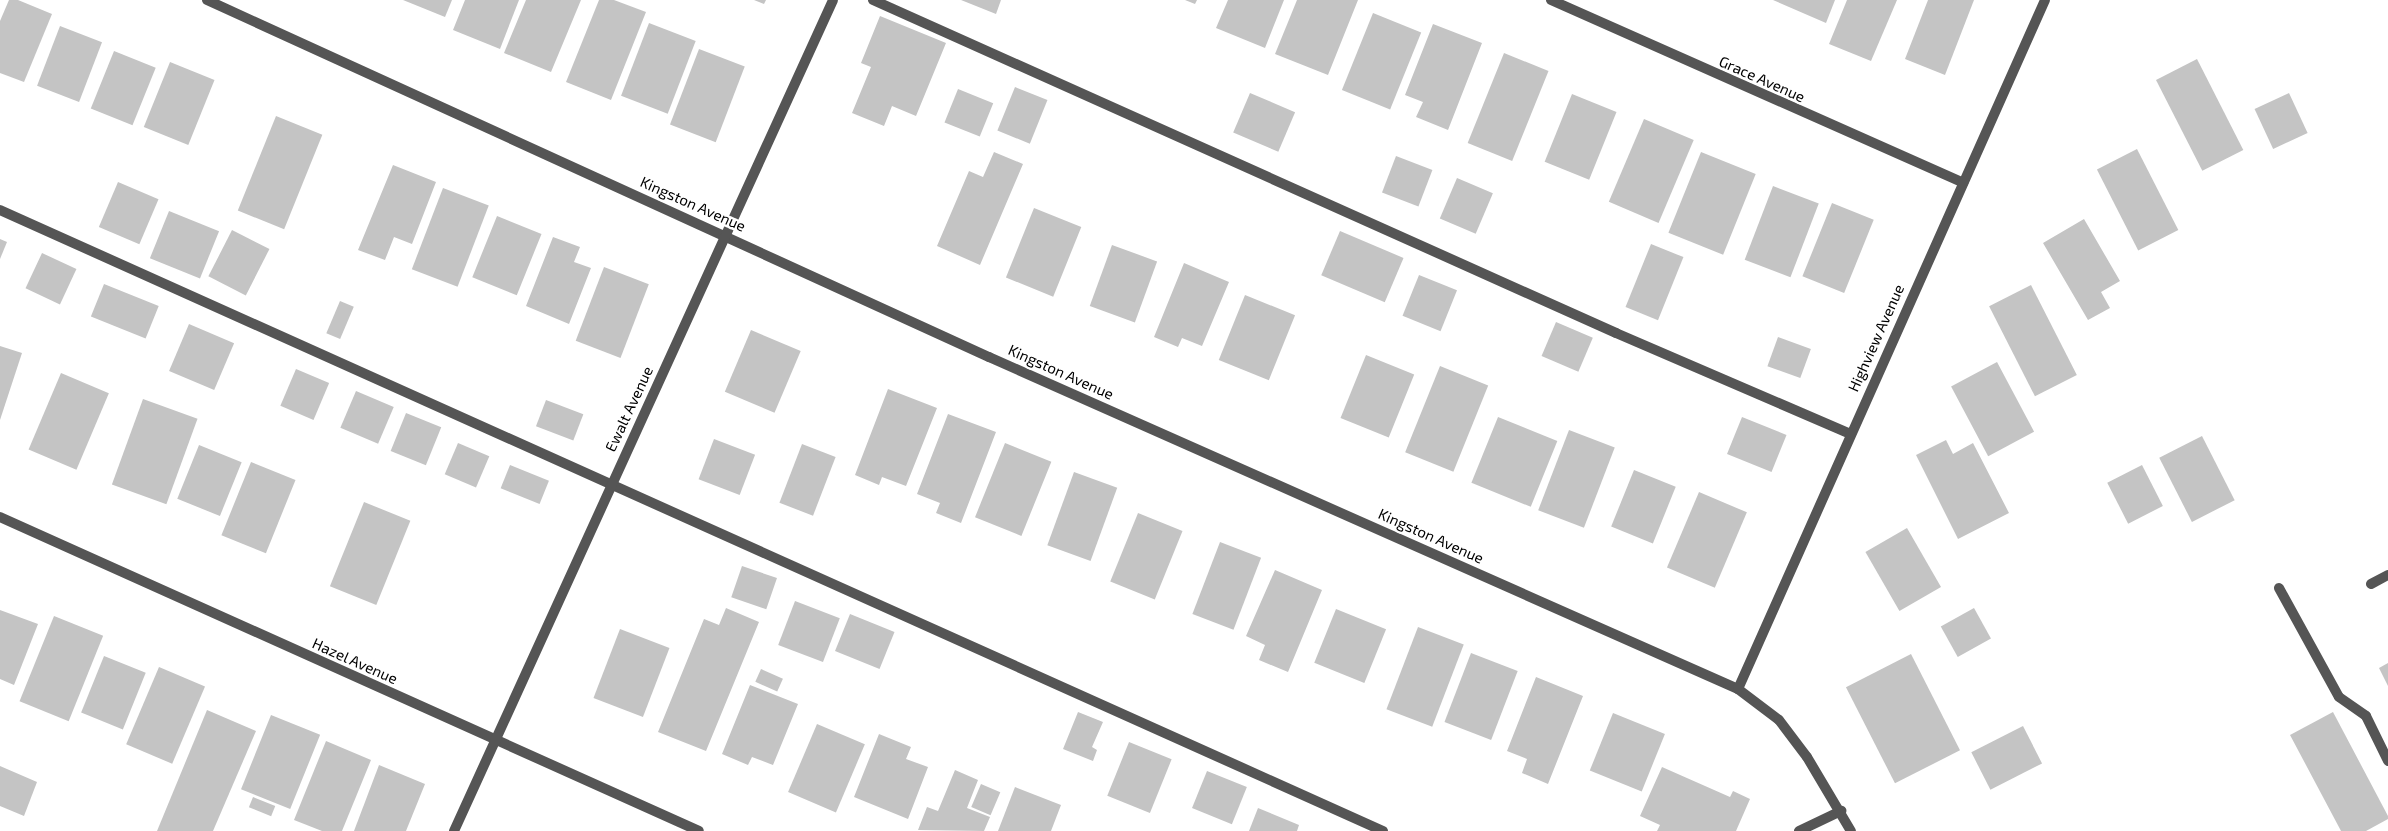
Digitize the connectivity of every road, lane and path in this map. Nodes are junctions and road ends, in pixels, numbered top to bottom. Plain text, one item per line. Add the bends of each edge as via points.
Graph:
1 (207, 0) edge
2 (833, 0) edge
3 (873, 0) edge
4 (1551, 0) edge
5 (2045, 0) edge
6 (1963, 183) junction
7 (0, 210) edge
8 (726, 235) junction
9 (1850, 434) junction
10 (611, 485) junction
11 (0, 517) edge
12 (2388, 575) edge
13 (2371, 584) dead end
14 (2279, 588) dead end
15 (1738, 689) junction
16 (496, 741) junction
17 (2388, 761) edge
18 (1841, 810) junction
19 (454, 831) edge
20 (699, 831) edge
21 (1383, 831) edge
22 (1799, 831) edge
23 (1852, 831) edge

1 - 8 street, Kingston Avenue
2 - 8 street, Ewalt Avenue
3 - 9 street via 1616,334
4 - 6 street, Grace Avenue
5 - 6 street, Highview Avenue
6 - 9 street, Highview Avenue
7 - 10 street
8 - 10 street, Ewalt Avenue
8 - 15 street, Kingston Avenue via 989,357
9 - 15 street, Highview Avenue
10 - 16 street, Ewalt Avenue
10 - 21 street
11 - 16 street, Hazel Avenue
12 - 13 street
14 - 17 street via 2339,697 2366,716
15 - 18 street, Kingston Avenue via 1779,720
16 - 19 street, Ewalt Avenue
16 - 20 street, Hazel Avenue
18 - 22 street
18 - 23 street, Kingston Avenue

